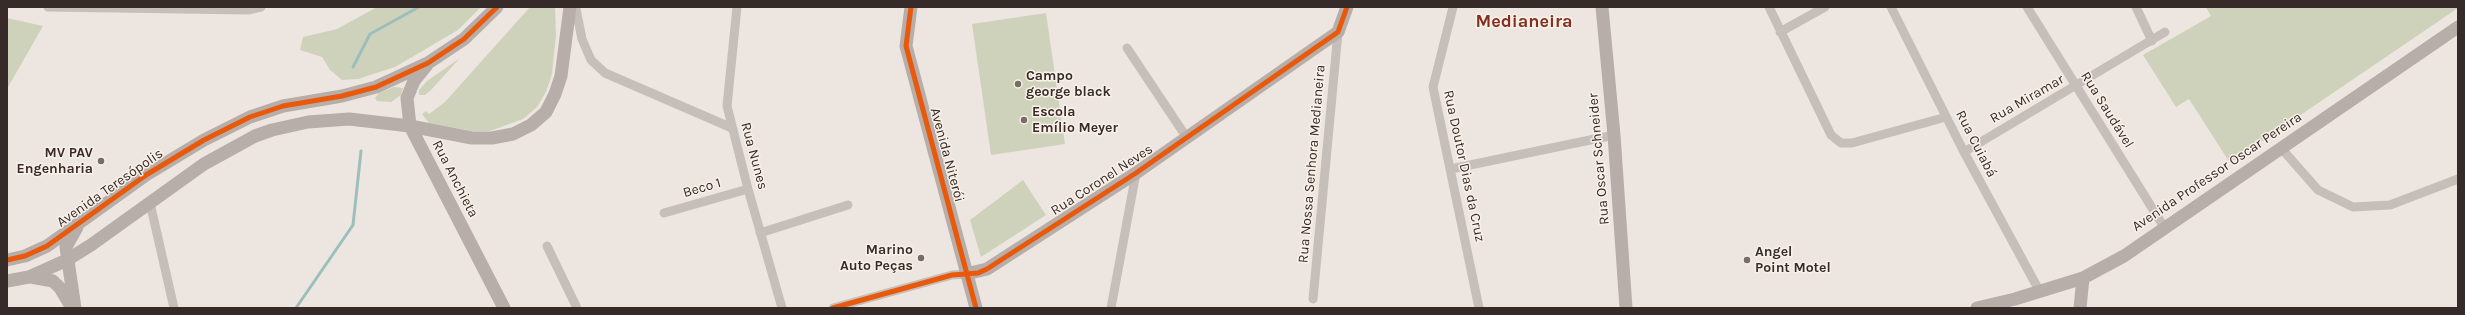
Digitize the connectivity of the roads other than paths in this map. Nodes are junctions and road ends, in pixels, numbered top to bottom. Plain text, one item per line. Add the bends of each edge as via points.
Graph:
1 (48, 7) edge
2 (261, 7) edge
3 (497, 7) edge
4 (572, 7) edge
5 (737, 7) edge
6 (910, 7) edge
7 (1347, 7) edge
8 (1453, 7) edge
9 (1602, 7) edge
10 (1770, 7) edge
11 (1825, 7) edge
12 (1892, 7) edge
13 (2027, 7) edge
14 (2136, 7) edge
15 (2458, 27) edge
16 (1338, 32) junction
17 (1780, 32) junction
18 (2165, 32) dead end
19 (2152, 41) junction
20 (1127, 48) dead end
21 (428, 63) junction
22 (2076, 87) junction
23 (1946, 117) junction
24 (410, 126) junction
25 (732, 128) junction
26 (1614, 135) junction
27 (1187, 138) junction
28 (2281, 148) junction
29 (1964, 152) junction
30 (1451, 169) junction
31 (1136, 174) junction
32 (2458, 179) edge
33 (748, 189) junction
34 (150, 203) junction
35 (848, 205) dead end
36 (664, 213) dead end
37 (80, 222) junction
38 (2164, 227) junction
39 (760, 233) junction
40 (547, 246) dead end
41 (7, 260) edge
42 (67, 260) junction
43 (966, 274) junction
44 (29, 277) junction
45 (2083, 278) junction
46 (7, 281) edge
47 (2040, 292) junction
48 (872, 299) junction
49 (1313, 299) dead end
50 (72, 308) edge
51 (75, 308) edge
52 (174, 308) edge
53 (504, 308) edge
54 (577, 308) edge
55 (782, 308) edge
56 (833, 308) edge
57 (874, 308) edge
58 (976, 308) edge
59 (1111, 308) edge
60 (1479, 308) edge
61 (1626, 308) edge
62 (1977, 308) edge
63 (2080, 308) edge

1 - 2 street via 248,10
3 - 21 main road via 464,39
4 - 24 main road via 561,76 555,94 546,112 531,125 513,134 492,138 472,138
4 - 25 street via 592,60 605,72
5 - 25 street, Rua Nunes via 726,106
6 - 43 main road, Avenida Niterói via 906,46
7 - 16 main road
8 - 30 street, Rua Doutor Dias da Cruz via 1433,87
9 - 26 main road, Rua Oscar Schneider
10 - 17 street
11 - 17 street
12 - 23 street, Rua Cuiabá
13 - 22 street, Rua Saudável
14 - 19 street
15 - 28 main road, Avenida Professor Oscar Pereira
16 - 27 main road, Rua Coronel Neves
16 - 49 street, Rua Nossa Senhora Medianeira
17 - 23 street via 1831,135 1841,143 1852,143
18 - 19 street, Rua Miramar
19 - 22 street, Rua Miramar
20 - 27 street
21 - 24 main road, Rua Anchieta via 414,81 407,98
21 - 37 main road, Avenida Teresópolis via 376,86 342,96 283,106 250,117 176,157
22 - 29 street, Rua Miramar
22 - 38 street, Rua Saudável
23 - 29 street, Rua Cuiabá
24 - 34 main road via 349,119 308,122 272,130 255,136 204,164
24 - 53 main road, Rua Anchieta
25 - 33 street, Rua Nunes
26 - 30 street
26 - 61 main road, Rua Oscar Schneider
27 - 31 main road, Rua Coronel Neves
28 - 32 street via 2318,190 2353,208 2390,205
28 - 38 main road, Avenida Professor Oscar Pereira
29 - 47 street, Rua Cuiabá
30 - 60 street, Rua Doutor Dias da Cruz
31 - 43 main road, Rua Coronel Neves via 987,269
31 - 59 street
33 - 36 street, Beco 1
33 - 39 street, Rua Nunes
34 - 42 main road via 91,246
34 - 52 street
35 - 39 street
37 - 41 main road, Avenida Teresópolis via 47,246 25,256
37 - 42 main road via 66,247
38 - 45 main road, Avenida Professor Oscar Pereira via 2124,256
39 - 55 street, Rua Nunes
40 - 54 street
42 - 44 main road
42 - 51 main road
43 - 48 street, Rua Coronel Neves via 952,274
43 - 58 main road, Avenida Niterói
44 - 46 main road
44 - 50 main road via 53,281
45 - 47 main road, Avenida Professor Oscar Pereira
45 - 63 main road
47 - 62 main road, Avenida Professor Oscar Pereira
48 - 56 street, Rua Coronel Neves
48 - 57 street

